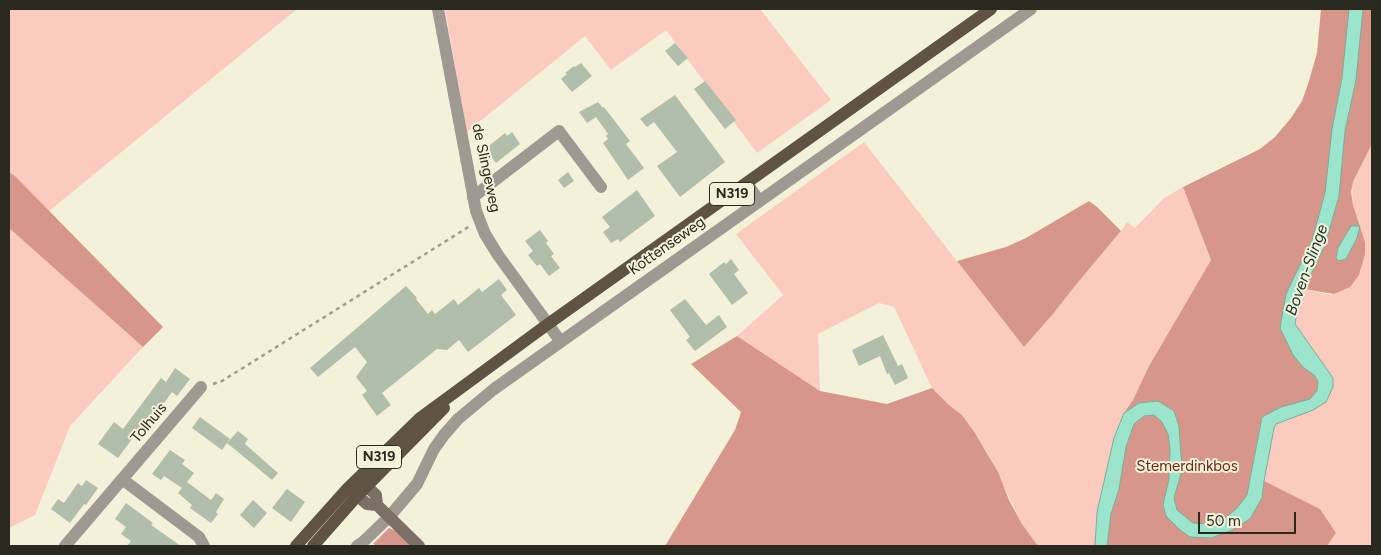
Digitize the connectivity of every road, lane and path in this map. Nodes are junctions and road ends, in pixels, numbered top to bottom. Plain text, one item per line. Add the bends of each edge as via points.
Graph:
1 (438, 9) edge
2 (992, 9) edge
3 (1031, 9) edge
4 (747, 184) junction
5 (601, 187) dead end
6 (473, 197) junction
7 (759, 201) junction
8 (480, 221) junction
9 (548, 324) junction
10 (561, 342) junction
11 (201, 387) joint
12 (122, 480) junction
13 (362, 482) junction
14 (352, 492) junction
15 (377, 505) junction
16 (389, 517) junction
17 (65, 546) edge
18 (204, 546) edge
19 (296, 546) edge
20 (313, 546) edge
21 (357, 546) edge
22 (419, 546) edge

1 - 6 street, de Slingeweg
2 - 4 main road, Kottenseweg / N319
3 - 7 street, Kottenseweg
4 - 7 street
4 - 9 main road, Kottenseweg / N319
5 - 6 street via 559,130
6 - 8 street, de Slingeweg
7 - 10 street, Kottenseweg
8 - 9 street, de Slingeweg via 498,255
8 - 11 path via 222,381
9 - 10 street, de Slingeweg
9 - 13 main road, Kottenseweg / N319 via 473,380
10 - 16 street, Kottenseweg via 494,389 458,420 434,449 417,484
11 - 12 street, Tolhuis
12 - 17 street, Tolhuis
12 - 18 street via 199,537
13 - 14 main road, Kottenseweg / N319
13 - 15 street via 376,495
14 - 15 street via 367,504
14 - 19 main road, Kottenseweg / N319
14 - 20 main road, Kottenseweg / N319
15 - 16 street
16 - 21 street, Kottenseweg
16 - 22 street

